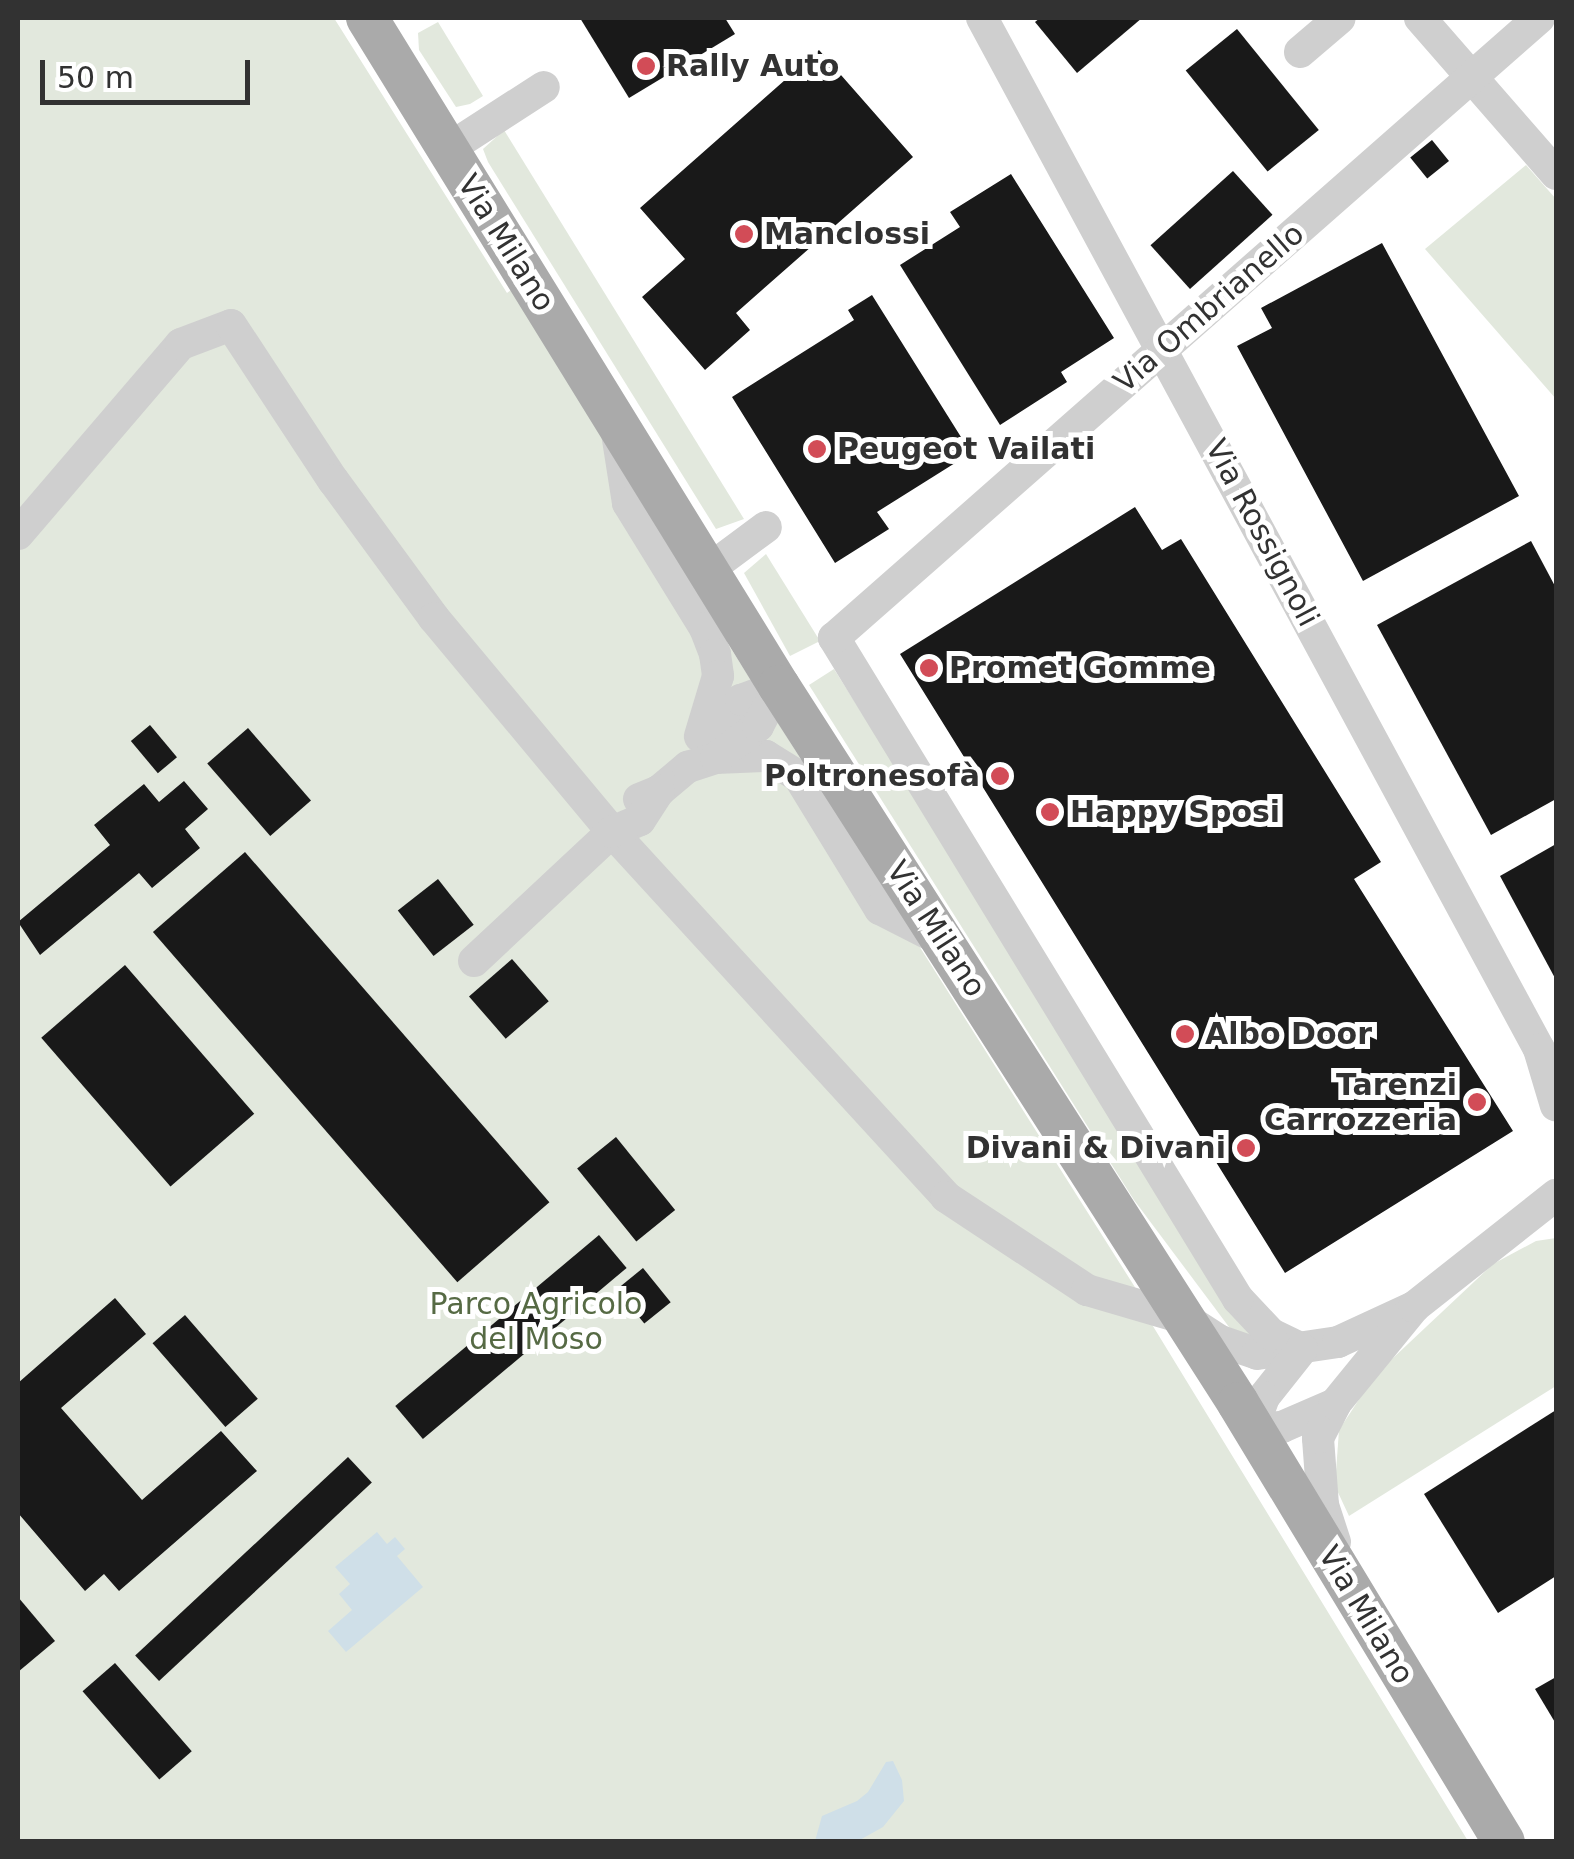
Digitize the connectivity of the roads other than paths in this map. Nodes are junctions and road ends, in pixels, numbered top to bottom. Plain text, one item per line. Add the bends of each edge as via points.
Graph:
1 (367, 18) edge
2 (982, 18) edge
3 (1340, 18) edge
4 (1420, 18) edge
5 (1540, 18) edge
6 (1300, 52) dead end
7 (1472, 77) junction
8 (544, 87) dead end
9 (448, 149) junction
10 (1556, 174) edge
11 (1162, 349) junction
12 (614, 418) junction
13 (766, 527) dead end
14 (18, 534) edge
15 (708, 570) junction
16 (779, 686) junction
17 (702, 754) junction
18 (612, 832) junction
19 (943, 941) junction
20 (474, 962) dead end
21 (1548, 1056) edge
22 (1556, 1106) edge
23 (1556, 1195) edge
24 (1556, 1223) edge
25 (1487, 1250) junction
26 (1414, 1307) junction
27 (1186, 1319) junction
28 (1302, 1349) junction
29 (1335, 1404) junction
30 (1254, 1428) junction
31 (1348, 1586) junction
32 (1504, 1842) edge

1 - 9 main road, Via Milano
2 - 11 street, Via Rossignoli
3 - 6 street
4 - 7 street
5 - 7 street, Via Ombrianello
7 - 10 street
7 - 11 street, Via Ombrianello
8 - 9 street
9 - 12 main road, Via Milano
11 - 21 street, Via Rossignoli
11 - 28 street, Via Ombrianello via 834,638 1238,1299 1271,1334
12 - 15 main road, Via Milano
12 - 17 street via 628,503 716,654 718,676
13 - 15 street
14 - 18 street via 181,344 231,326 434,618
15 - 16 main road, Via Milano
16 - 17 street via 758,726
16 - 19 main road, Via Milano
17 - 18 street via 660,790 626,804
17 - 19 street via 766,756 799,777 880,909
18 - 20 street
18 - 27 street via 946,1197 1087,1290
19 - 27 main road, Via Milano
21 - 22 street, Via Rossignoli
23 - 25 street
24 - 25 street via 1532,1227
25 - 26 street
26 - 28 street via 1338,1342
26 - 29 street
27 - 28 street via 1257,1354
27 - 30 main road, Via Milano
28 - 30 street via 1264,1397
29 - 30 street via 1282,1427
29 - 31 street via 1318,1438 1323,1505
30 - 31 main road, Via Milano
31 - 32 main road, Via Milano

